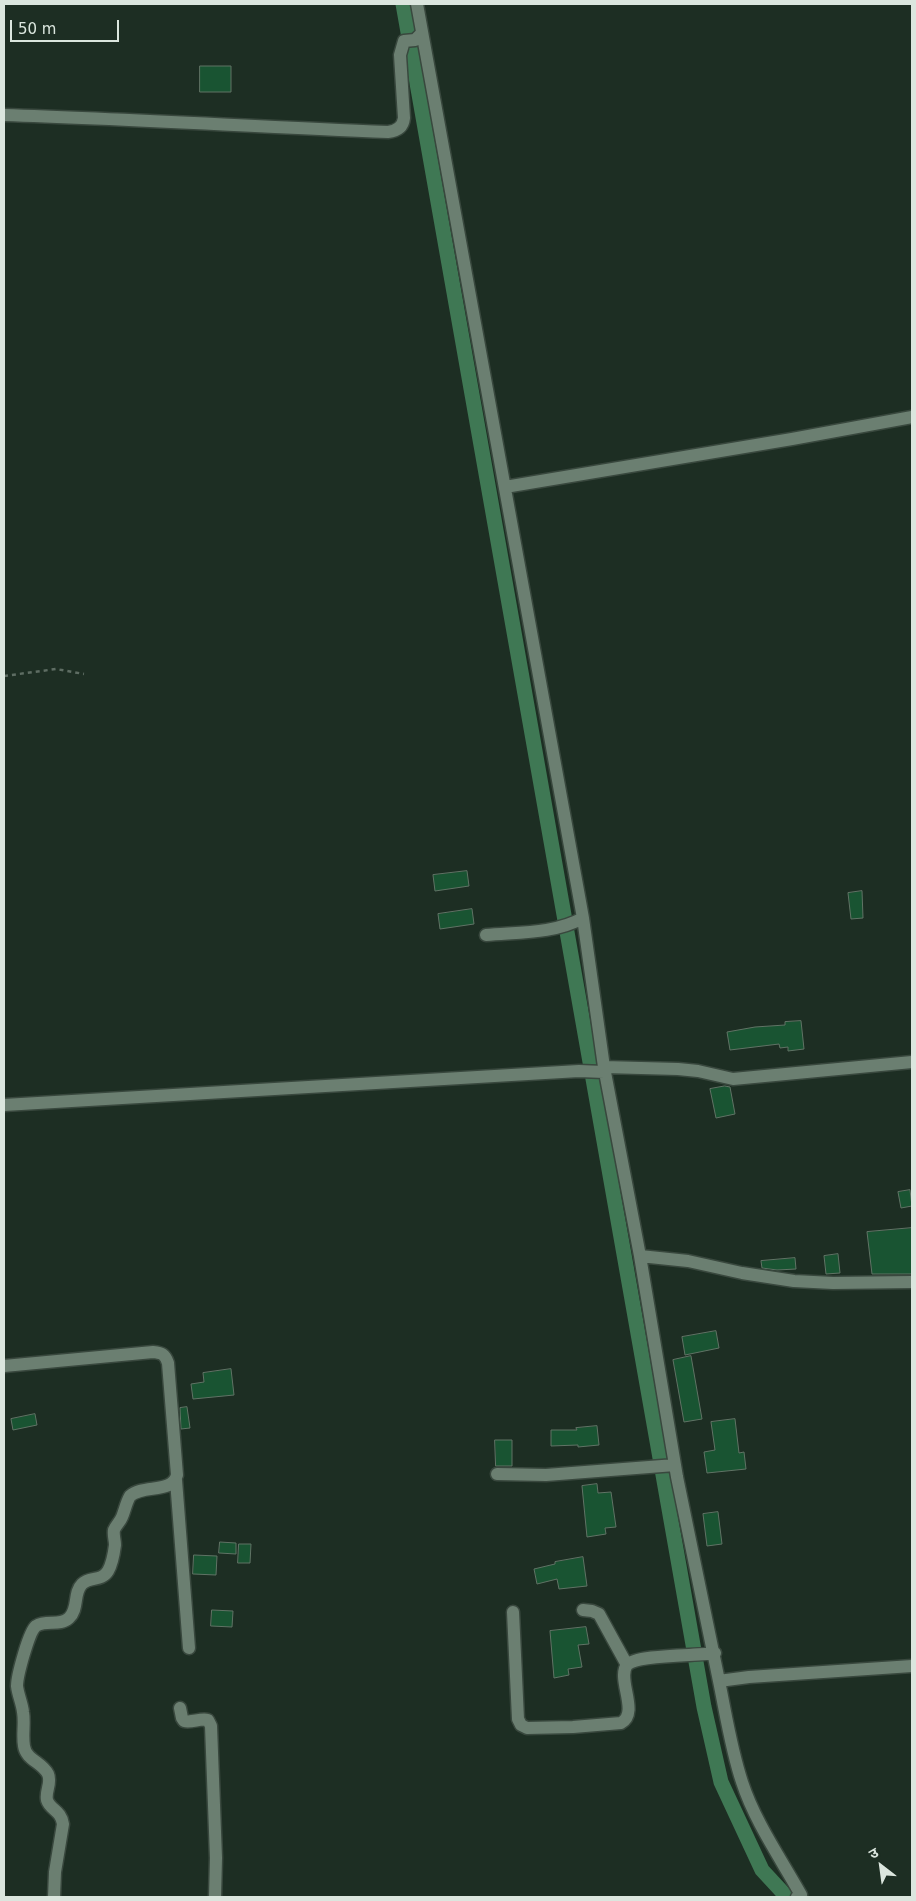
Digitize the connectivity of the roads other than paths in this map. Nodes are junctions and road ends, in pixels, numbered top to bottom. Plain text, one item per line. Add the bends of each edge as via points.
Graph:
1 (418, 4) edge
2 (414, 38) junction
3 (4, 115) edge
4 (912, 417) edge
5 (506, 487) junction
6 (579, 920) junction
7 (486, 934) dead end
8 (912, 1062) edge
9 (604, 1070) junction
10 (4, 1105) edge
11 (640, 1256) junction
12 (912, 1282) edge
13 (4, 1366) edge
14 (672, 1466) junction
15 (497, 1474) dead end
16 (176, 1480) junction
17 (583, 1610) dead end
18 (513, 1612) dead end
19 (190, 1648) dead end
20 (712, 1654) junction
21 (627, 1665) junction
22 (912, 1666) edge
23 (720, 1680) junction
24 (180, 1708) dead end
25 (800, 1896) edge
26 (54, 1897) edge
27 (215, 1897) edge

1 - 2 street
2 - 3 street via 400,55 404,118 402,126 394,131
2 - 5 street
4 - 5 street
5 - 6 street
6 - 7 street via 562,927
6 - 9 street
8 - 9 street via 734,1079 698,1071
9 - 10 street
9 - 11 street
11 - 12 street via 688,1261 794,1281
11 - 14 street
13 - 16 street via 161,1352 168,1362
14 - 15 street via 546,1475
14 - 20 street
16 - 19 street
16 - 26 street via 170,1486 142,1489 130,1496 114,1529 115,1546 108,1571 101,1578 85,1581 78,1590 73,1614 68,1619 62,1623 36,1626 28,1637 17,1686 24,1712 24,1746 29,1756 49,1776 48,1802 60,1814 63,1824
17 - 21 street via 599,1614
18 - 21 street via 520,1725 573,1727 625,1721 628,1714
20 - 21 street via 684,1654 638,1660
20 - 23 street
22 - 23 street
23 - 25 street via 742,1783
24 - 27 street via 184,1721 206,1719 211,1726

